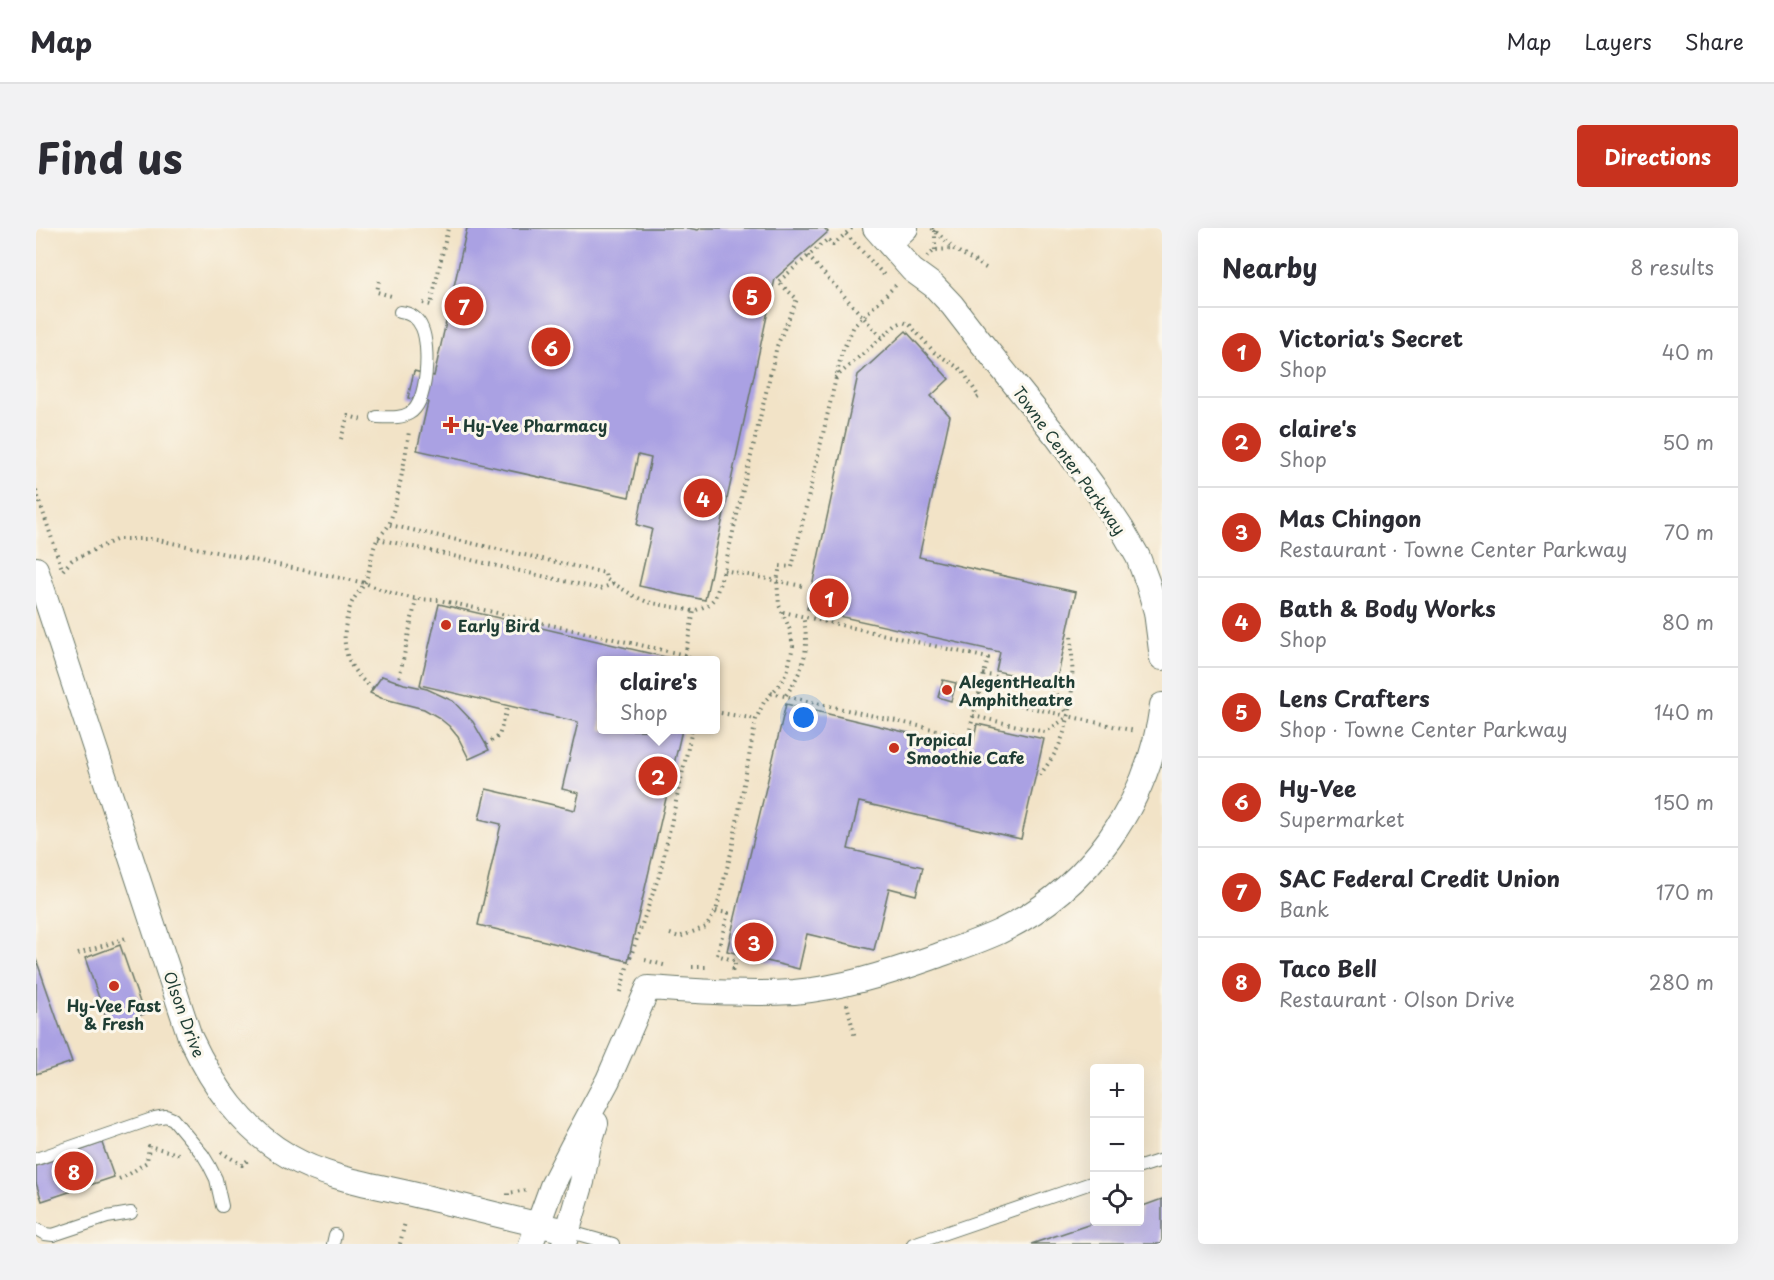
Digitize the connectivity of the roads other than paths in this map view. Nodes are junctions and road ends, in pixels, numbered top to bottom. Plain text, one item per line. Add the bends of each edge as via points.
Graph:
1 (890, 233) edge
2 (400, 312) dead end
3 (377, 417) dead end
4 (36, 569) edge
5 (1162, 658) edge
6 (1162, 705) edge
7 (608, 1080) junction
8 (36, 1159) edge
9 (1162, 1160) edge
10 (1144, 1166) edge
11 (1090, 1184) edge
12 (222, 1206) dead end
13 (131, 1213) dead end
14 (36, 1229) edge
15 (535, 1234) edge
16 (565, 1238) edge
17 (613, 1244) edge
18 (913, 1244) edge

1 - 5 street, Towne Center Parkway via 918,275 928,299 948,321 978,340 1057,438 1122,529 1148,584
2 - 3 lane via 416,318 422,328 427,368 418,405 411,413
4 - 15 street, Olson Drive via 190,1037 231,1107 291,1158 339,1177
6 - 7 street via 1146,772 1128,811 1089,865 1055,898 999,932 891,972 834,986 796,992 742,993 648,988
7 - 15 street via 552,1186
7 - 16 street
8 - 12 lane via 166,1116 173,1119 202,1155 216,1179
9 - 10 lane
11 - 18 lane
13 - 14 lane via 107,1216 53,1235
15 - 16 street, Olson Drive
16 - 17 lane

